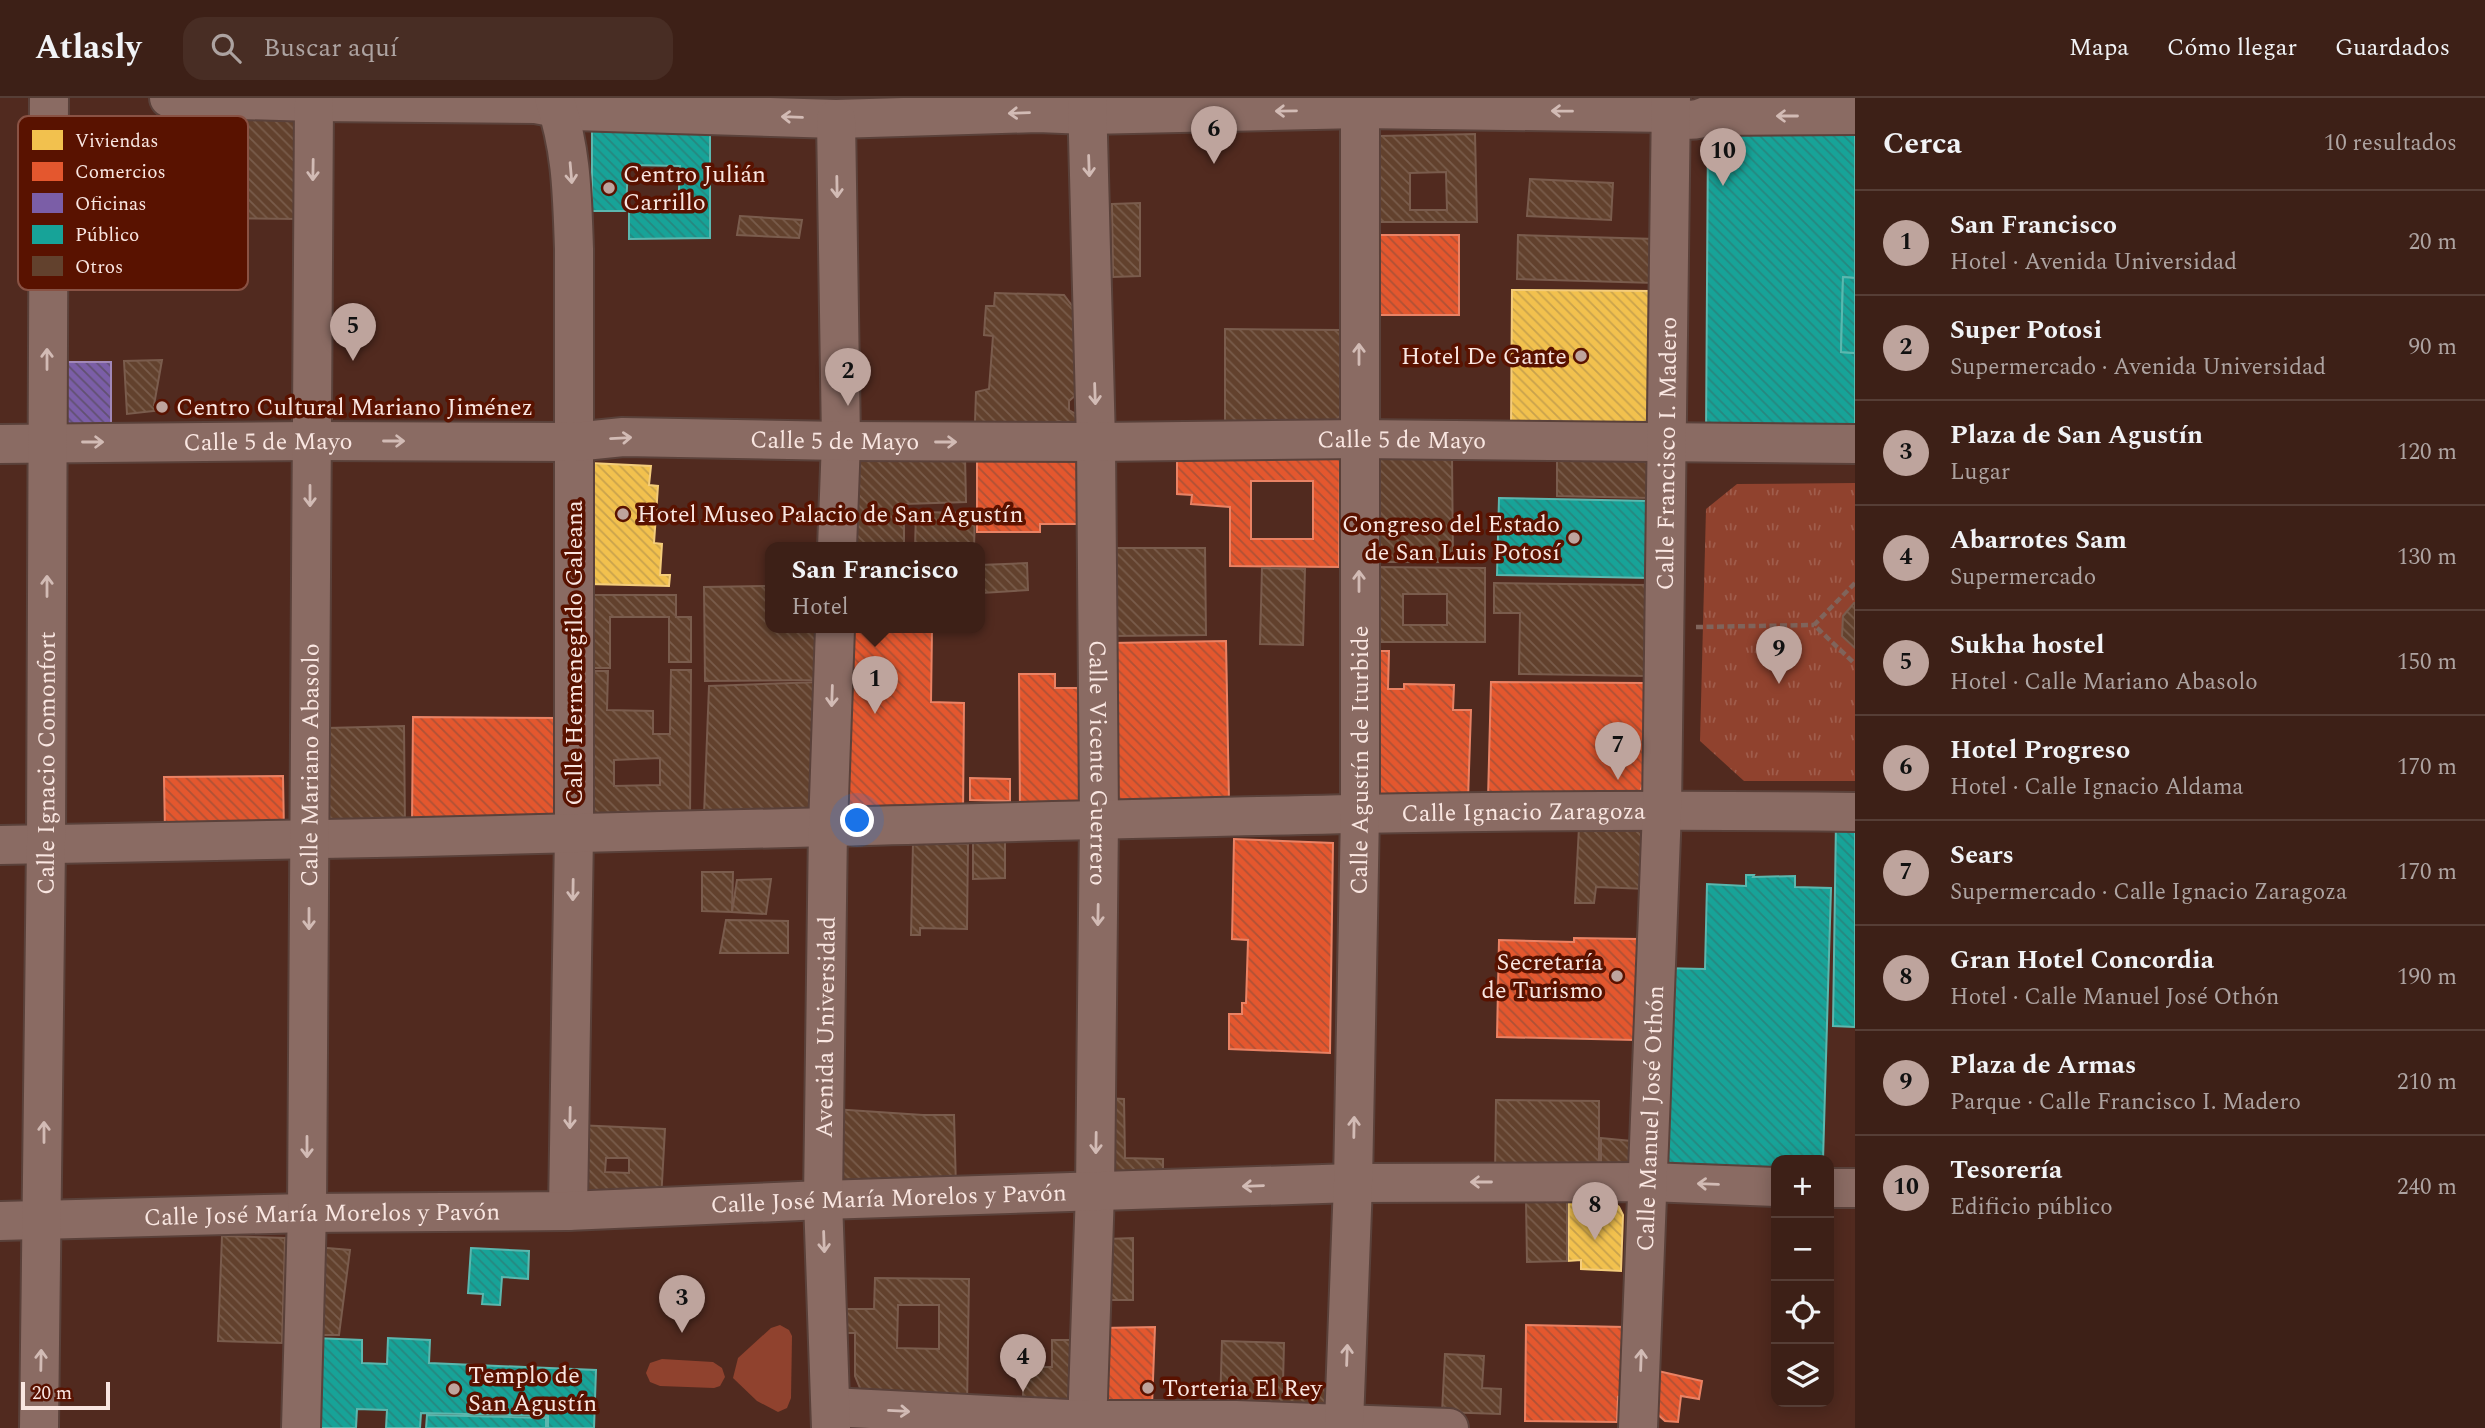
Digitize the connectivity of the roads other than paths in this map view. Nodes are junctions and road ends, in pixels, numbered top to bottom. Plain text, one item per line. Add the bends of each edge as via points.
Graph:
1 (49, 98) edge
2 (169, 98) edge
3 (314, 102) junction
4 (1360, 103) edge
5 (561, 105) edge
6 (1671, 105) edge
7 (1087, 107) edge
8 (49, 116) edge
9 (1855, 116) edge
10 (836, 119) junction
11 (48, 290) edge
12 (1359, 439) junction
13 (310, 441) junction
14 (841, 441) junction
15 (1668, 441) junction
16 (575, 442) junction
17 (1096, 442) junction
18 (47, 443) junction
19 (0, 444) edge
20 (1855, 444) edge
21 (838, 542) edge
22 (835, 633) edge
23 (1662, 810) junction
24 (1360, 813) junction
25 (1855, 813) edge
26 (1099, 820) junction
27 (828, 827) junction
28 (573, 833) junction
29 (310, 838) junction
30 (46, 844) junction
31 (0, 845) edge
32 (1648, 1182) junction
33 (1353, 1183) junction
34 (1771, 1186) edge
35 (1834, 1188) edge
36 (1855, 1188) edge
37 (1095, 1191) junction
38 (823, 1200) junction
39 (568, 1211) junction
40 (307, 1213) junction
41 (44, 1220) junction
42 (0, 1221) edge
43 (831, 1418) edge
44 (1344, 1423) junction
45 (1088, 1424) edge
46 (1236, 1424) edge
47 (39, 1428) edge
48 (301, 1428) edge
49 (1449, 1428) edge
50 (1638, 1428) edge

8 -> 1 street, Calle Ignacio Comonfort
2 - 3 street
3 - 5 street
3 -> 13 street, Calle Mariano Abasolo
6 -> 4 street
4 -> 7 street
12 -> 4 street, Calle Agustín de Iturbide
10 -> 5 street
5 -> 16 street, Calle Hermenegildo Galeana via 572,173
9 -> 6 street via 1706,116 1687,120 1678,118
6 - 15 street, Calle Francisco I. Madero
7 -> 10 street via 1038,113
7 -> 17 street, Calle Vicente Guerrero
10 -> 14 street
18 -> 11 street, Calle Ignacio Comonfort
12 - 15 street, Calle 5 de Mayo
12 - 17 street, Calle 5 de Mayo
24 -> 12 street, Calle Agustín de Iturbide
13 -> 16 street, Calle 5 de Mayo
18 -> 13 street, Calle 5 de Mayo
13 -> 29 street, Calle Mariano Abasolo
16 -> 14 street, Calle 5 de Mayo via 623,438
14 -> 17 street, Calle 5 de Mayo
14 - 21 street
15 - 20 street, Calle 5 de Mayo
15 - 23 street, Calle Francisco I. Madero
16 - 28 street, Calle Hermenegildo Galeana
17 - 26 street, Calle Vicente Guerrero
18 - 19 street, Calle 5 de Mayo
30 -> 18 street, Calle Ignacio Comonfort
22 -> 27 street, Avenida Universidad
23 - 24 street, Calle Ignacio Zaragoza
23 - 25 street, Calle Ignacio Zaragoza
23 - 32 street, Calle Manuel José Othón
24 - 26 street, Calle Ignacio Zaragoza
33 -> 24 street, Calle Agustín de Iturbide
26 - 27 street, Calle Ignacio Zaragoza
26 -> 37 street, Calle Vicente Guerrero
27 - 28 street, Calle Ignacio Zaragoza
27 - 38 street, Avenida Universidad
28 - 29 street, Calle Ignacio Zaragoza
28 -> 39 street, Calle Hermenegildo Galeana
29 - 30 street, Calle Ignacio Zaragoza
29 -> 40 street, Calle Mariano Abasolo
30 - 31 street, Calle Ignacio Zaragoza
41 -> 30 street, Calle Ignacio Comonfort
32 -> 33 street, Calle José María Morelos y Pavón
34 -> 32 street, Calle José María Morelos y Pavón
50 -> 32 street, Calle Manuel José Othón
33 -> 37 street, Calle José María Morelos y Pavón
44 -> 33 street, Calle Agustín de Iturbide
35 - 36 street
37 - 38 street, Calle José María Morelos y Pavón
37 - 45 street, Calle Vicente Guerrero
38 - 39 street, Calle José María Morelos y Pavón
38 -> 43 street, Avenida Universidad
39 - 40 street, Calle José María Morelos y Pavón
40 - 41 street, Calle José María Morelos y Pavón
40 - 48 street, Calle Mariano Abasolo
41 - 42 street, Calle José María Morelos y Pavón
47 -> 41 street, Calle Ignacio Comonfort
43 -> 45 street
44 - 46 street
44 - 49 street
45 - 46 street

